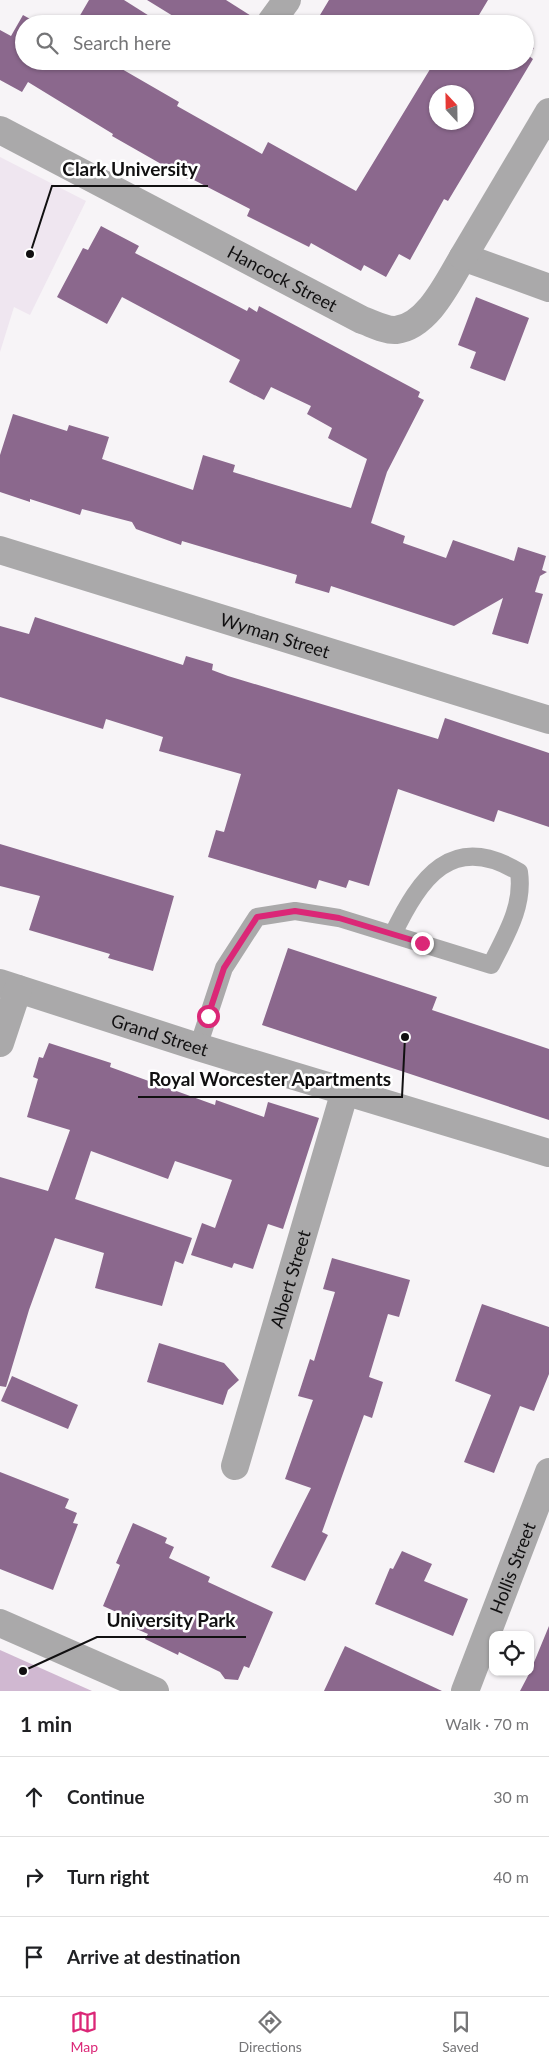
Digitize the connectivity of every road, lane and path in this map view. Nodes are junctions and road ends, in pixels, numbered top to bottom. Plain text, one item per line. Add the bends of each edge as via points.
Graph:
1 (549, 112) edge
2 (0, 130) edge
3 (463, 257) junction
4 (549, 288) edge
5 (0, 550) edge
6 (549, 720) edge
7 (393, 934) junction
8 (9, 986) edge
9 (0, 1043) edge
10 (198, 1047) junction
11 (345, 1091) junction
12 (549, 1153) edge
13 (235, 1466) dead end
14 (549, 1472) edge
15 (0, 1623) edge
16 (155, 1691) edge
17 (465, 1691) edge

1 - 3 street, Hancock Street
2 - 3 street, Hancock Street via 362,320 394,330 412,325 430,309
3 - 4 street
5 - 6 street, Wyman Street
7 - 7 lane via 491,965 516,913 521,887 519,872 501,861 450,859 410,899
7 - 10 lane via 339,918 295,911 257,917 224,968
8 - 9 street
8 - 10 street, Grand Street
10 - 11 street, Grand Street
11 - 12 street, Grand Street
11 - 13 street, Albert Street
14 - 17 street, Hollis Street
15 - 16 street

